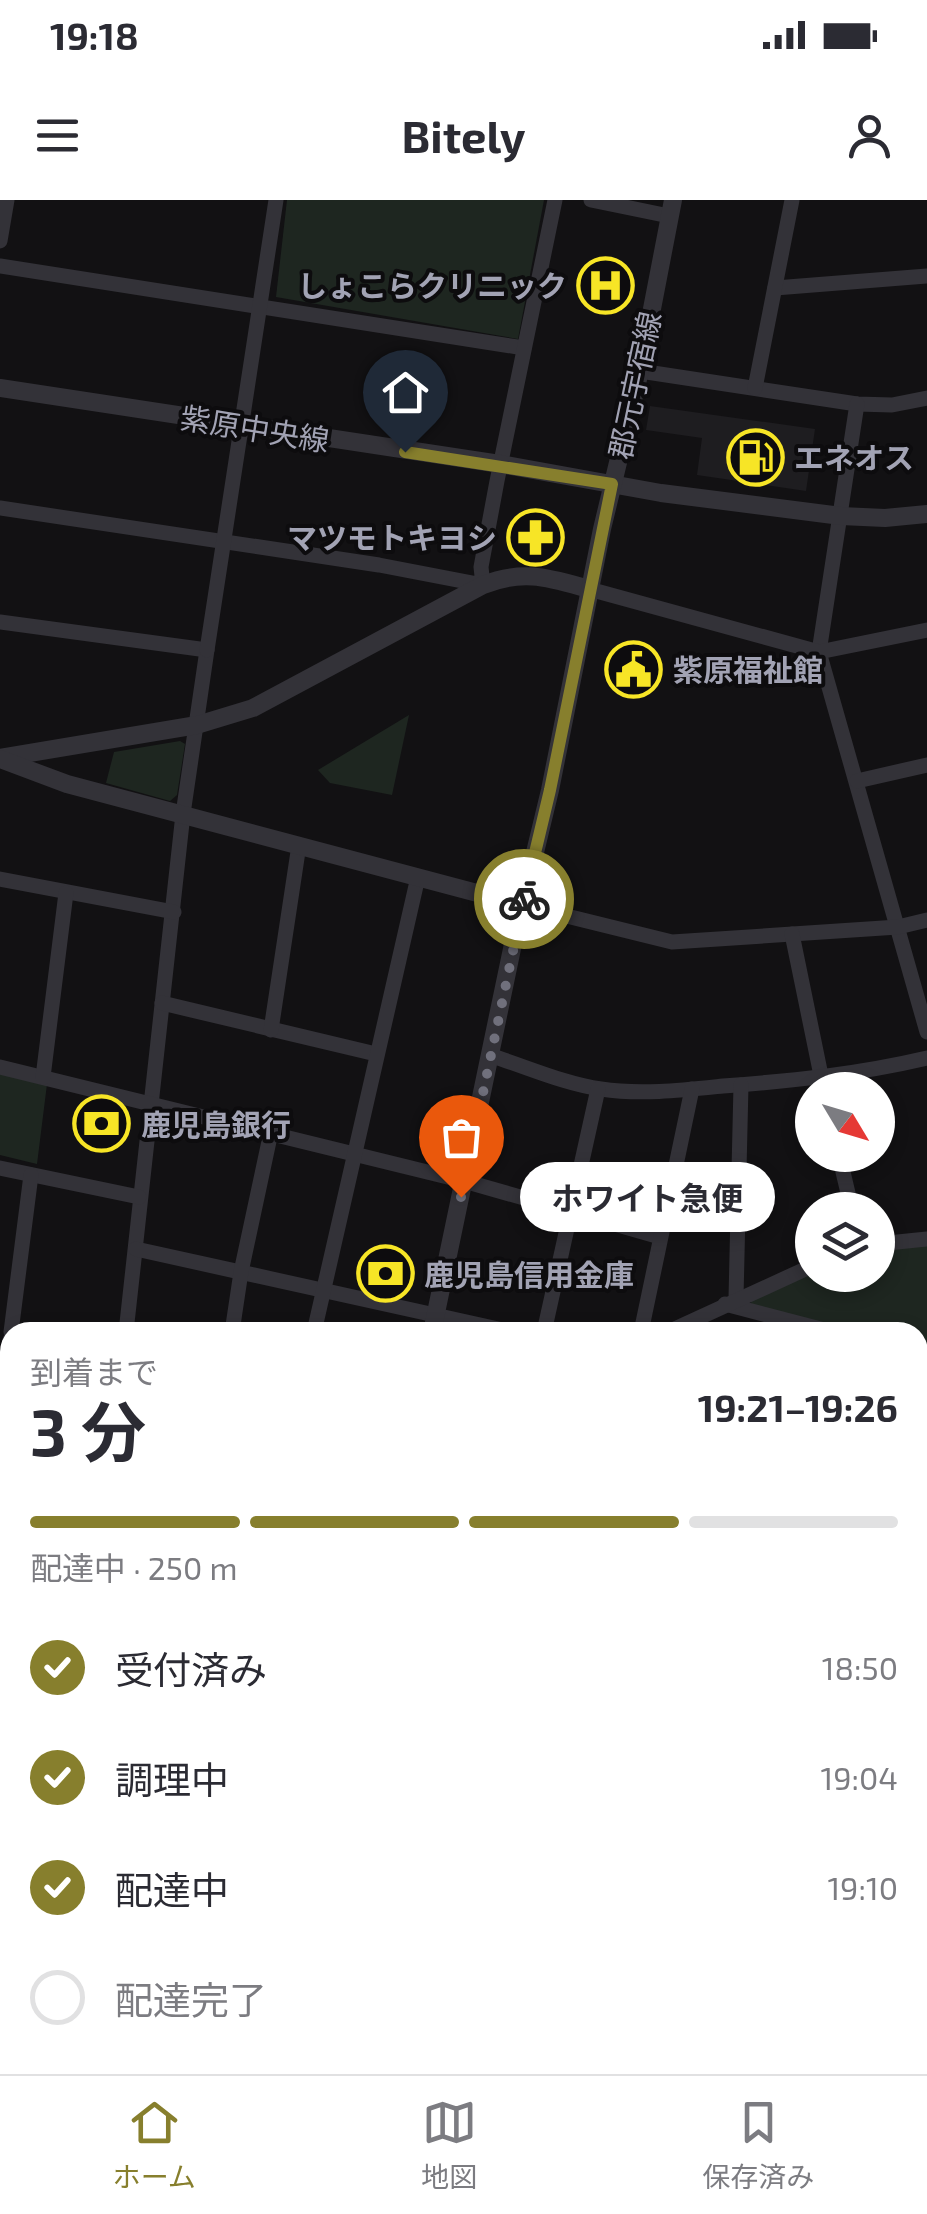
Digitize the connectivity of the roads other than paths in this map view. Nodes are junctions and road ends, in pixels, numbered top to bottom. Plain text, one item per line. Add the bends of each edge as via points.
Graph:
1 (6, 200) edge
2 (276, 200) edge
3 (555, 200) edge
4 (591, 200) edge
5 (792, 200) edge
6 (671, 208) edge
7 (0, 242) edge
8 (0, 266) edge
9 (927, 276) edge
10 (775, 288) junction
11 (259, 308) junction
12 (524, 348) junction
13 (640, 371) junction
14 (0, 388) edge
15 (755, 388) junction
16 (927, 398) edge
17 (857, 404) junction
18 (243, 426) junction
19 (500, 464) junction
20 (612, 484) junction
21 (0, 508) edge
22 (927, 514) edge
23 (841, 516) junction
24 (224, 543) junction
25 (483, 585) junction
26 (589, 589) junction
27 (0, 622) edge
28 (927, 630) edge
29 (208, 650) junction
30 (820, 652) junction
31 (197, 725) junction
32 (0, 758) edge
33 (927, 765) edge
34 (857, 780) junction
35 (183, 814) junction
36 (299, 845) junction
37 (418, 878) junction
38 (0, 879) edge
39 (66, 892) junction
40 (522, 905) junction
41 (174, 912) junction
42 (927, 920) edge
43 (898, 927) junction
44 (792, 934) junction
45 (162, 1003) junction
46 (271, 1030) junction
47 (927, 1032) edge
48 (376, 1054) junction
49 (492, 1056) junction
50 (927, 1058) edge
51 (0, 1067) edge
52 (821, 1072) edge
53 (867, 1072) edge
54 (43, 1077) junction
55 (795, 1084) edge
56 (742, 1085) junction
57 (598, 1089) junction
58 (692, 1089) junction
59 (152, 1104) junction
60 (272, 1132) junction
61 (354, 1154) junction
62 (0, 1168) edge
63 (31, 1175) junction
64 (464, 1180) junction
65 (139, 1197) junction
66 (570, 1210) junction
67 (660, 1237) junction
68 (927, 1238) edge
69 (895, 1242) edge
70 (136, 1249) junction
71 (241, 1272) junction
72 (795, 1273) edge
73 (323, 1290) junction
74 (731, 1301) junction
75 (12, 1322) edge
76 (127, 1322) edge
77 (234, 1322) edge
78 (316, 1322) edge
79 (427, 1322) edge
80 (434, 1322) edge
81 (546, 1322) edge
82 (643, 1322) edge
83 (688, 1322) edge
84 (799, 1322) edge

1 - 7 street
2 - 11 street
3 - 12 street
4 - 6 street
5 - 10 street
6 - 13 street, 郡元宇宿線
8 - 11 street
9 - 10 street
10 - 15 street
11 - 12 street
11 - 18 street
12 - 19 street
13 - 15 street
13 - 20 street, 郡元宇宿線
14 - 18 street, 紫原中央線
15 - 17 street
16 - 17 street
17 - 23 street
18 - 19 street, 紫原中央線
18 - 24 street
19 - 20 street, 紫原中央線
19 - 25 street
20 - 23 street, 紫原中央線
20 - 26 street, 郡元宇宿線
21 - 24 street
22 - 23 street, 紫原中央線
23 - 30 street
24 - 25 street
24 - 29 street
25 - 26 street via 537,575
25 - 31 street via 254,708
26 - 30 street
26 - 40 street, 郡元宇宿線
27 - 29 street
28 - 30 street
29 - 31 street
30 - 34 street
31 - 32 street
31 - 35 street
32 - 35 street via 67,784
33 - 34 street
34 - 43 street
35 - 36 street
35 - 41 street
36 - 37 street
36 - 46 street
37 - 40 street
37 - 48 street
38 - 39 street
39 - 41 street
39 - 54 street
40 - 44 street via 672,942
40 - 49 street, 郡元宇宿線
41 - 45 street
42 - 43 street
43 - 44 street
43 - 47 street
44 - 52 street
45 - 46 street
45 - 59 street
46 - 48 street
48 - 61 street
49 - 57 street
49 - 64 street, 郡元宇宿線
50 - 53 street
51 - 54 street
54 - 59 street
55 - 56 street
56 - 58 street
56 - 74 street
57 - 58 street
57 - 66 street
58 - 67 street
59 - 60 street
59 - 65 street
60 - 61 street
60 - 71 street
61 - 64 street
61 - 73 street
62 - 63 street
63 - 65 street
63 - 75 street
64 - 66 street
64 - 80 street, 郡元宇宿線
65 - 70 street
66 - 67 street
66 - 81 street
67 - 82 street
68 - 69 street
70 - 71 street
70 - 76 street
71 - 73 street
71 - 77 street
72 - 74 street
73 - 78 street
73 - 79 street
74 - 83 street
74 - 84 street

